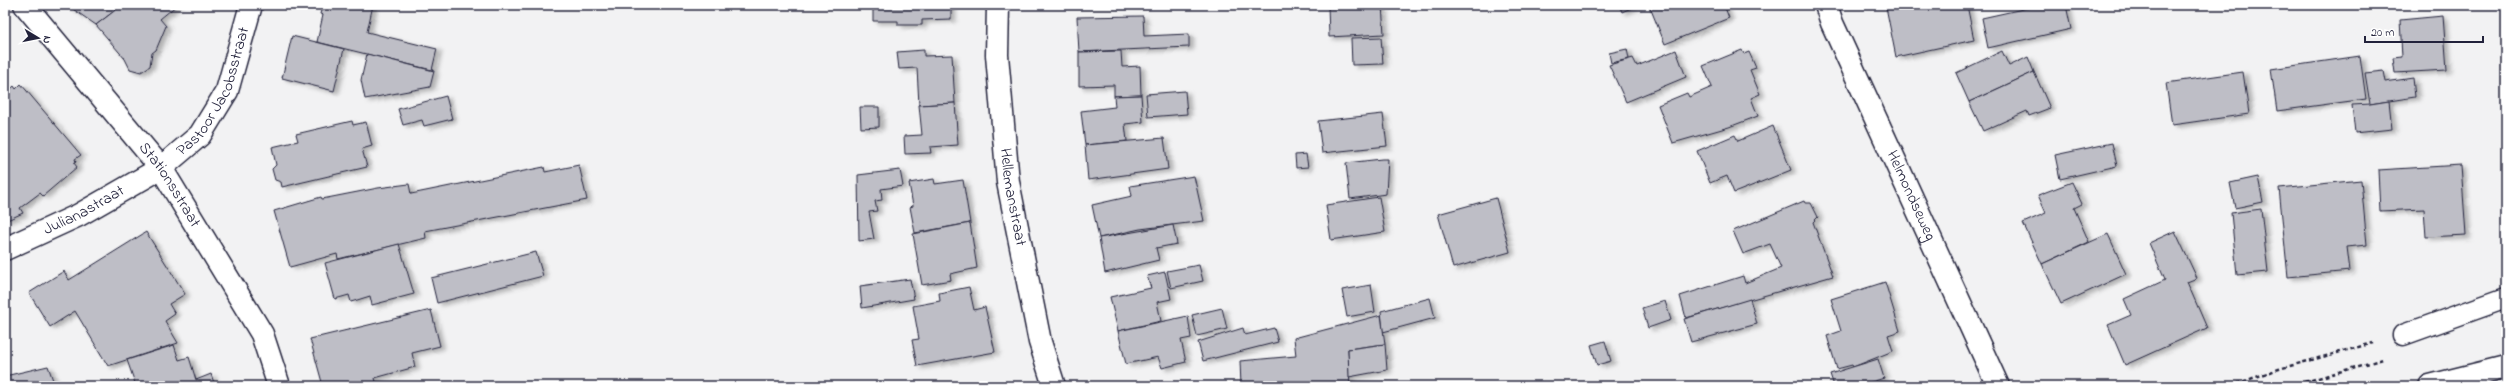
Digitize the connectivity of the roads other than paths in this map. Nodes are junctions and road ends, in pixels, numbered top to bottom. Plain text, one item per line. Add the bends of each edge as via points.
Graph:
1 (25, 5) edge
2 (251, 5) edge
3 (998, 5) edge
4 (1826, 5) edge
5 (161, 168) junction
6 (5, 249) edge
7 (2506, 298) edge
8 (2403, 335) road end
9 (2506, 367) edge
10 (279, 386) edge
11 (1054, 386) edge
12 (1998, 386) edge
13 (2430, 386) edge

1 - 5 street, Stationsstraat
2 - 5 street, Pastoor Jacobsstraat via 227,91 200,135
3 - 11 street, Hellemanstraat via 997,55 1008,182 1040,342
4 - 12 street, Helmondseweg via 1835,30
5 - 6 street, Julianastraat via 79,215
5 - 10 street, Stationsstraat via 262,334
7 - 8 lane
9 - 13 street

